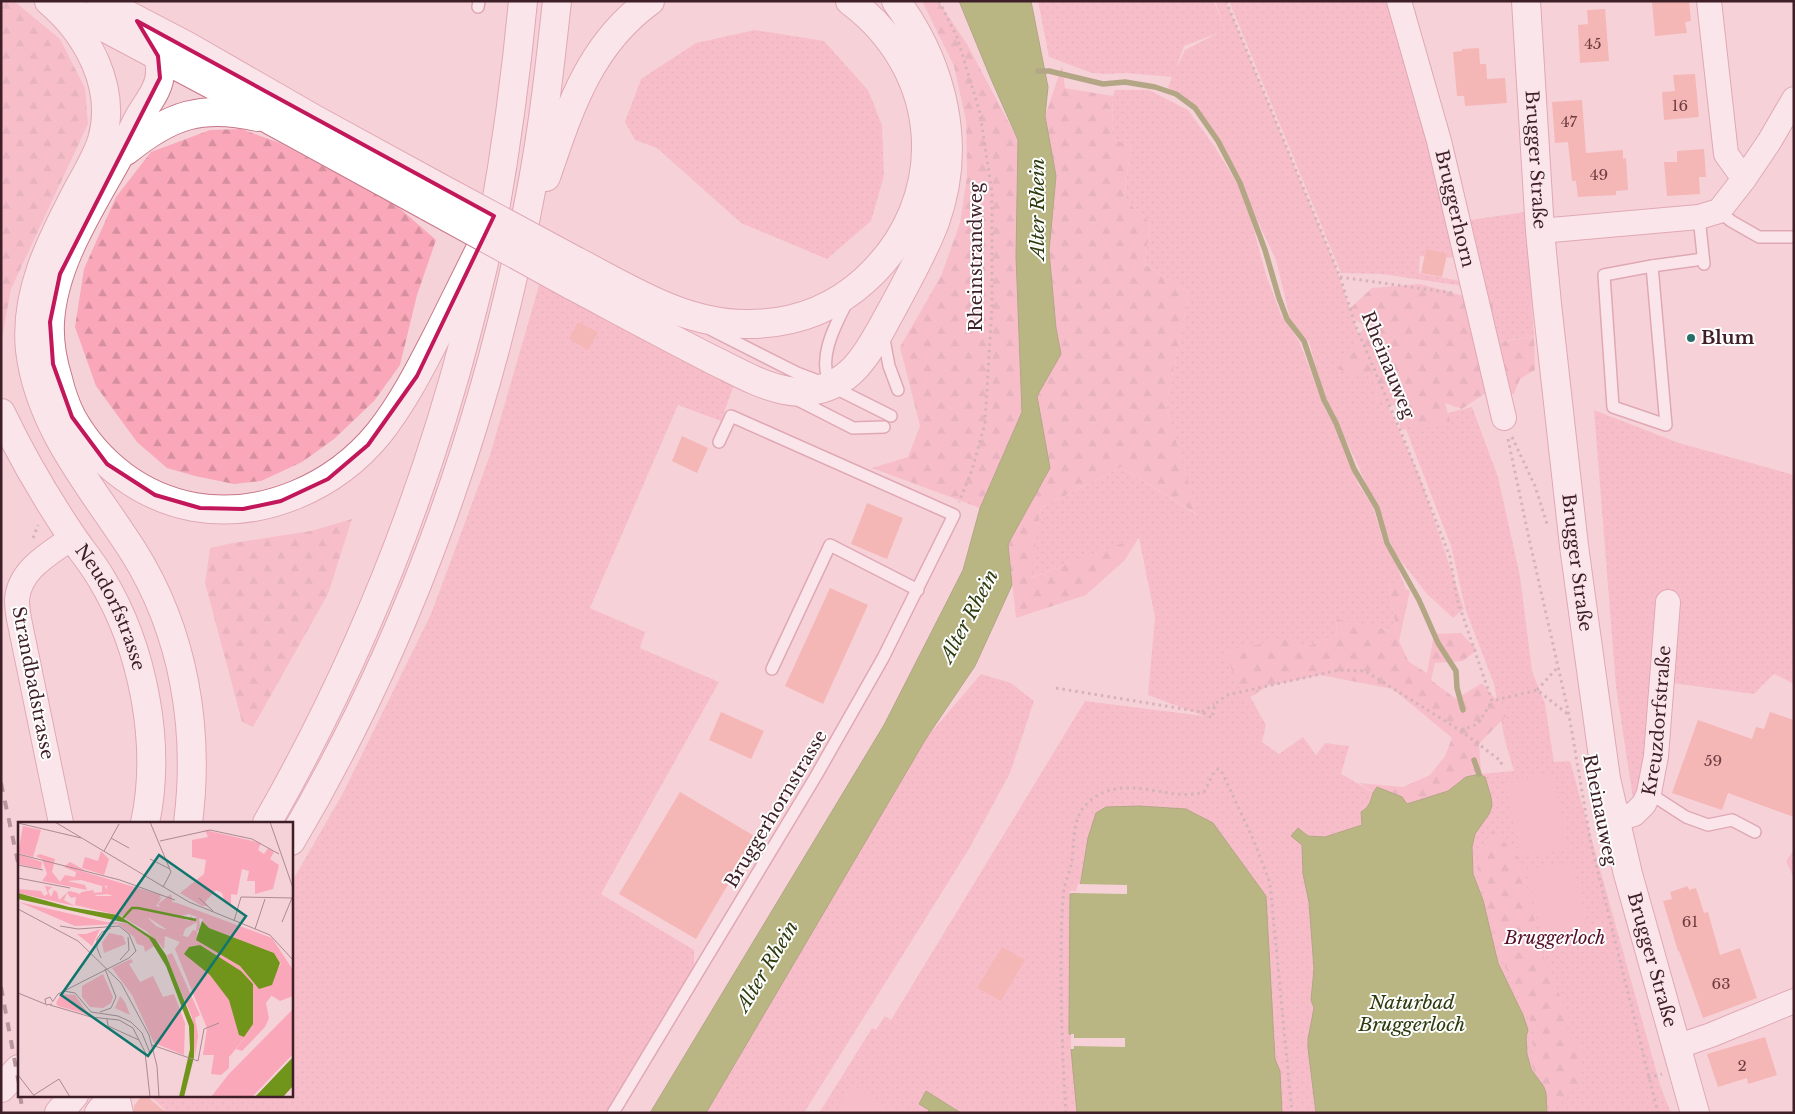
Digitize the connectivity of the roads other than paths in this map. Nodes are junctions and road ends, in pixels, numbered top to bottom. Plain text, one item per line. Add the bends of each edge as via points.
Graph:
1 (50, 1) edge
2 (101, 1) edge
3 (523, 1) edge
4 (556, 1) edge
5 (650, 1) edge
6 (850, 1) edge
7 (896, 1) edge
8 (1399, 1) edge
9 (1526, 1) edge
10 (1709, 1) edge
11 (137, 21) junction
12 (158, 56) junction
13 (1794, 99) edge
14 (270, 120) junction
15 (121, 155) junction
16 (1744, 179) junction
17 (431, 195) junction
18 (1709, 214) junction
19 (493, 223) junction
20 (1540, 231) junction
21 (1794, 237) edge
22 (1652, 266) junction
23 (574, 273) junction
24 (512, 279) junction
25 (854, 290) junction
26 (659, 303) junction
27 (881, 328) junction
28 (831, 386) junction
29 (772, 387) junction
30 (898, 390) dead end
31 (1, 413) edge
32 (891, 416) dead end
33 (1504, 418) road end
34 (884, 427) dead end
35 (719, 442) dead end
36 (73, 537) junction
37 (918, 590) junction
38 (1668, 602) dead end
39 (772, 669) dead end
40 (1649, 793) junction
41 (1614, 820) junction
42 (61, 822) edge
43 (145, 822) edge
44 (188, 822) edge
45 (268, 822) edge
46 (1755, 832) dead end
47 (292, 839) edge
48 (1794, 1000) edge
49 (1676, 1047) junction
50 (18, 1070) edge
51 (1, 1088) edge
52 (56, 1096) edge
53 (73, 1096) edge
54 (114, 1096) edge
55 (115, 1096) edge
56 (46, 1113) edge
57 (59, 1113) edge
58 (100, 1113) edge
59 (121, 1113) edge
60 (613, 1113) edge
61 (1695, 1113) edge

1 - 12 main road
1 - 44 main road via 74,26 91,54 104,88 106,110 98,149 57,230 38,278 30,320 32,365 38,391 54,429 138,559 168,622 183,673 191,729 193,766
2 - 11 main road
3 - 19 main road
4 - 24 main road via 540,139
5 - 24 main road via 616,31 584,78 569,111
6 - 25 main road via 876,23 904,62 918,96 926,148 922,184 906,231 880,265
7 - 27 main road via 922,44 936,76 947,124 948,162 936,221
8 - 33 street, Bruggerhorn via 1439,141
9 - 20 main road, Brugger Straße
10 - 16 street via 1726,154
11 - 12 main road
11 - 17 main road via 314,119
12 - 14 main road
12 - 15 main road via 158,86
13 - 16 street
14 - 15 main road via 226,112 191,114 156,128
14 - 17 main road
15 - 19 main road via 77,233 60,274 50,322 53,364 66,405 98,454 118,474 136,485 190,506 243,509 281,501 322,482 359,454 378,434 413,383
16 - 18 street
17 - 23 main road, bridge
18 - 20 street
18 - 21 lane via 1731,221 1759,237
18 - 22 lane via 1703,261
19 - 45 main road via 451,389 417,497 380,594 338,687
20 - 41 main road, Brugger Straße via 1574,546 1604,769
22 - 22 lane via 1659,346 1666,425 1613,407 1604,275
23 - 26 main road
23 - 29 main road via 671,339
24 - 47 main road via 486,384 442,519 371,690
25 - 26 main road via 812,314 764,324 711,321
25 - 28 lane via 826,352 826,370
26 - 28 lane via 797,374
27 - 28 main road via 857,367
27 - 30 lane
28 - 29 main road via 803,392
28 - 32 lane
29 - 34 lane via 853,428
31 - 36 main road, Neudorfstrasse via 30,470
35 - 37 lane, Bruggerhornstrasse via 730,416 954,515
36 - 42 street, Strandbadstrasse via 33,566 24,577 17,598
36 - 43 main road, Neudorfstrasse via 101,578 122,618 142,680 151,755
37 - 39 lane via 830,545
37 - 60 lane, Bruggerhornstrasse via 816,776
38 - 40 street, Kreuzdorfstraße via 1656,756
40 - 41 street, Kreuzdorfstraße via 1634,814
40 - 46 lane via 1686,817 1708,825 1732,820
41 - 49 main road, Brugger Straße
48 - 49 street
49 - 61 main road, Brugger Straße
50 - 51 main road
52 - 56 main road
53 - 57 main road
54 - 58 main road
55 - 59 street

